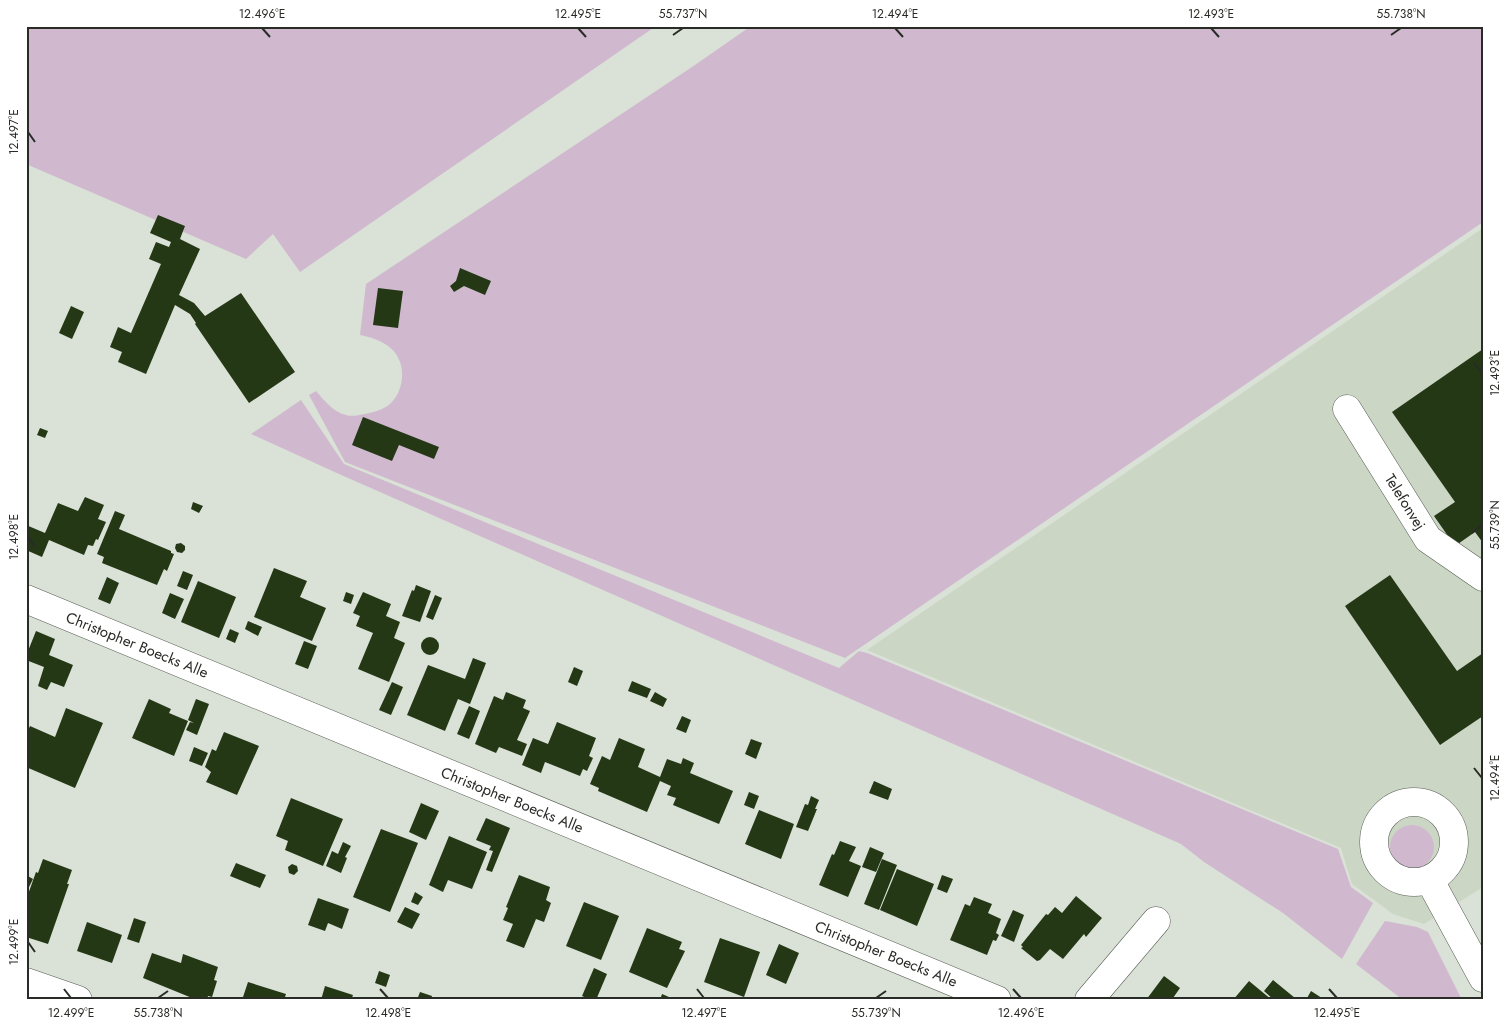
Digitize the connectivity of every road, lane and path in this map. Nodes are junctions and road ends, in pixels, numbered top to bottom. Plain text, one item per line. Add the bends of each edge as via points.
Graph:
1 (1347, 409) dead end
2 (1483, 577) edge
3 (26, 599) edge
4 (1429, 879) dead end
5 (1156, 921) dead end
6 (1483, 978) edge
7 (26, 982) edge
8 (78, 1000) edge
9 (997, 1000) edge
10 (1090, 1000) edge

1 - 2 street, Telefonvej via 1428,540
3 - 9 street, Christopher Boecks Alle
4 - 6 street
5 - 10 street
7 - 8 street

